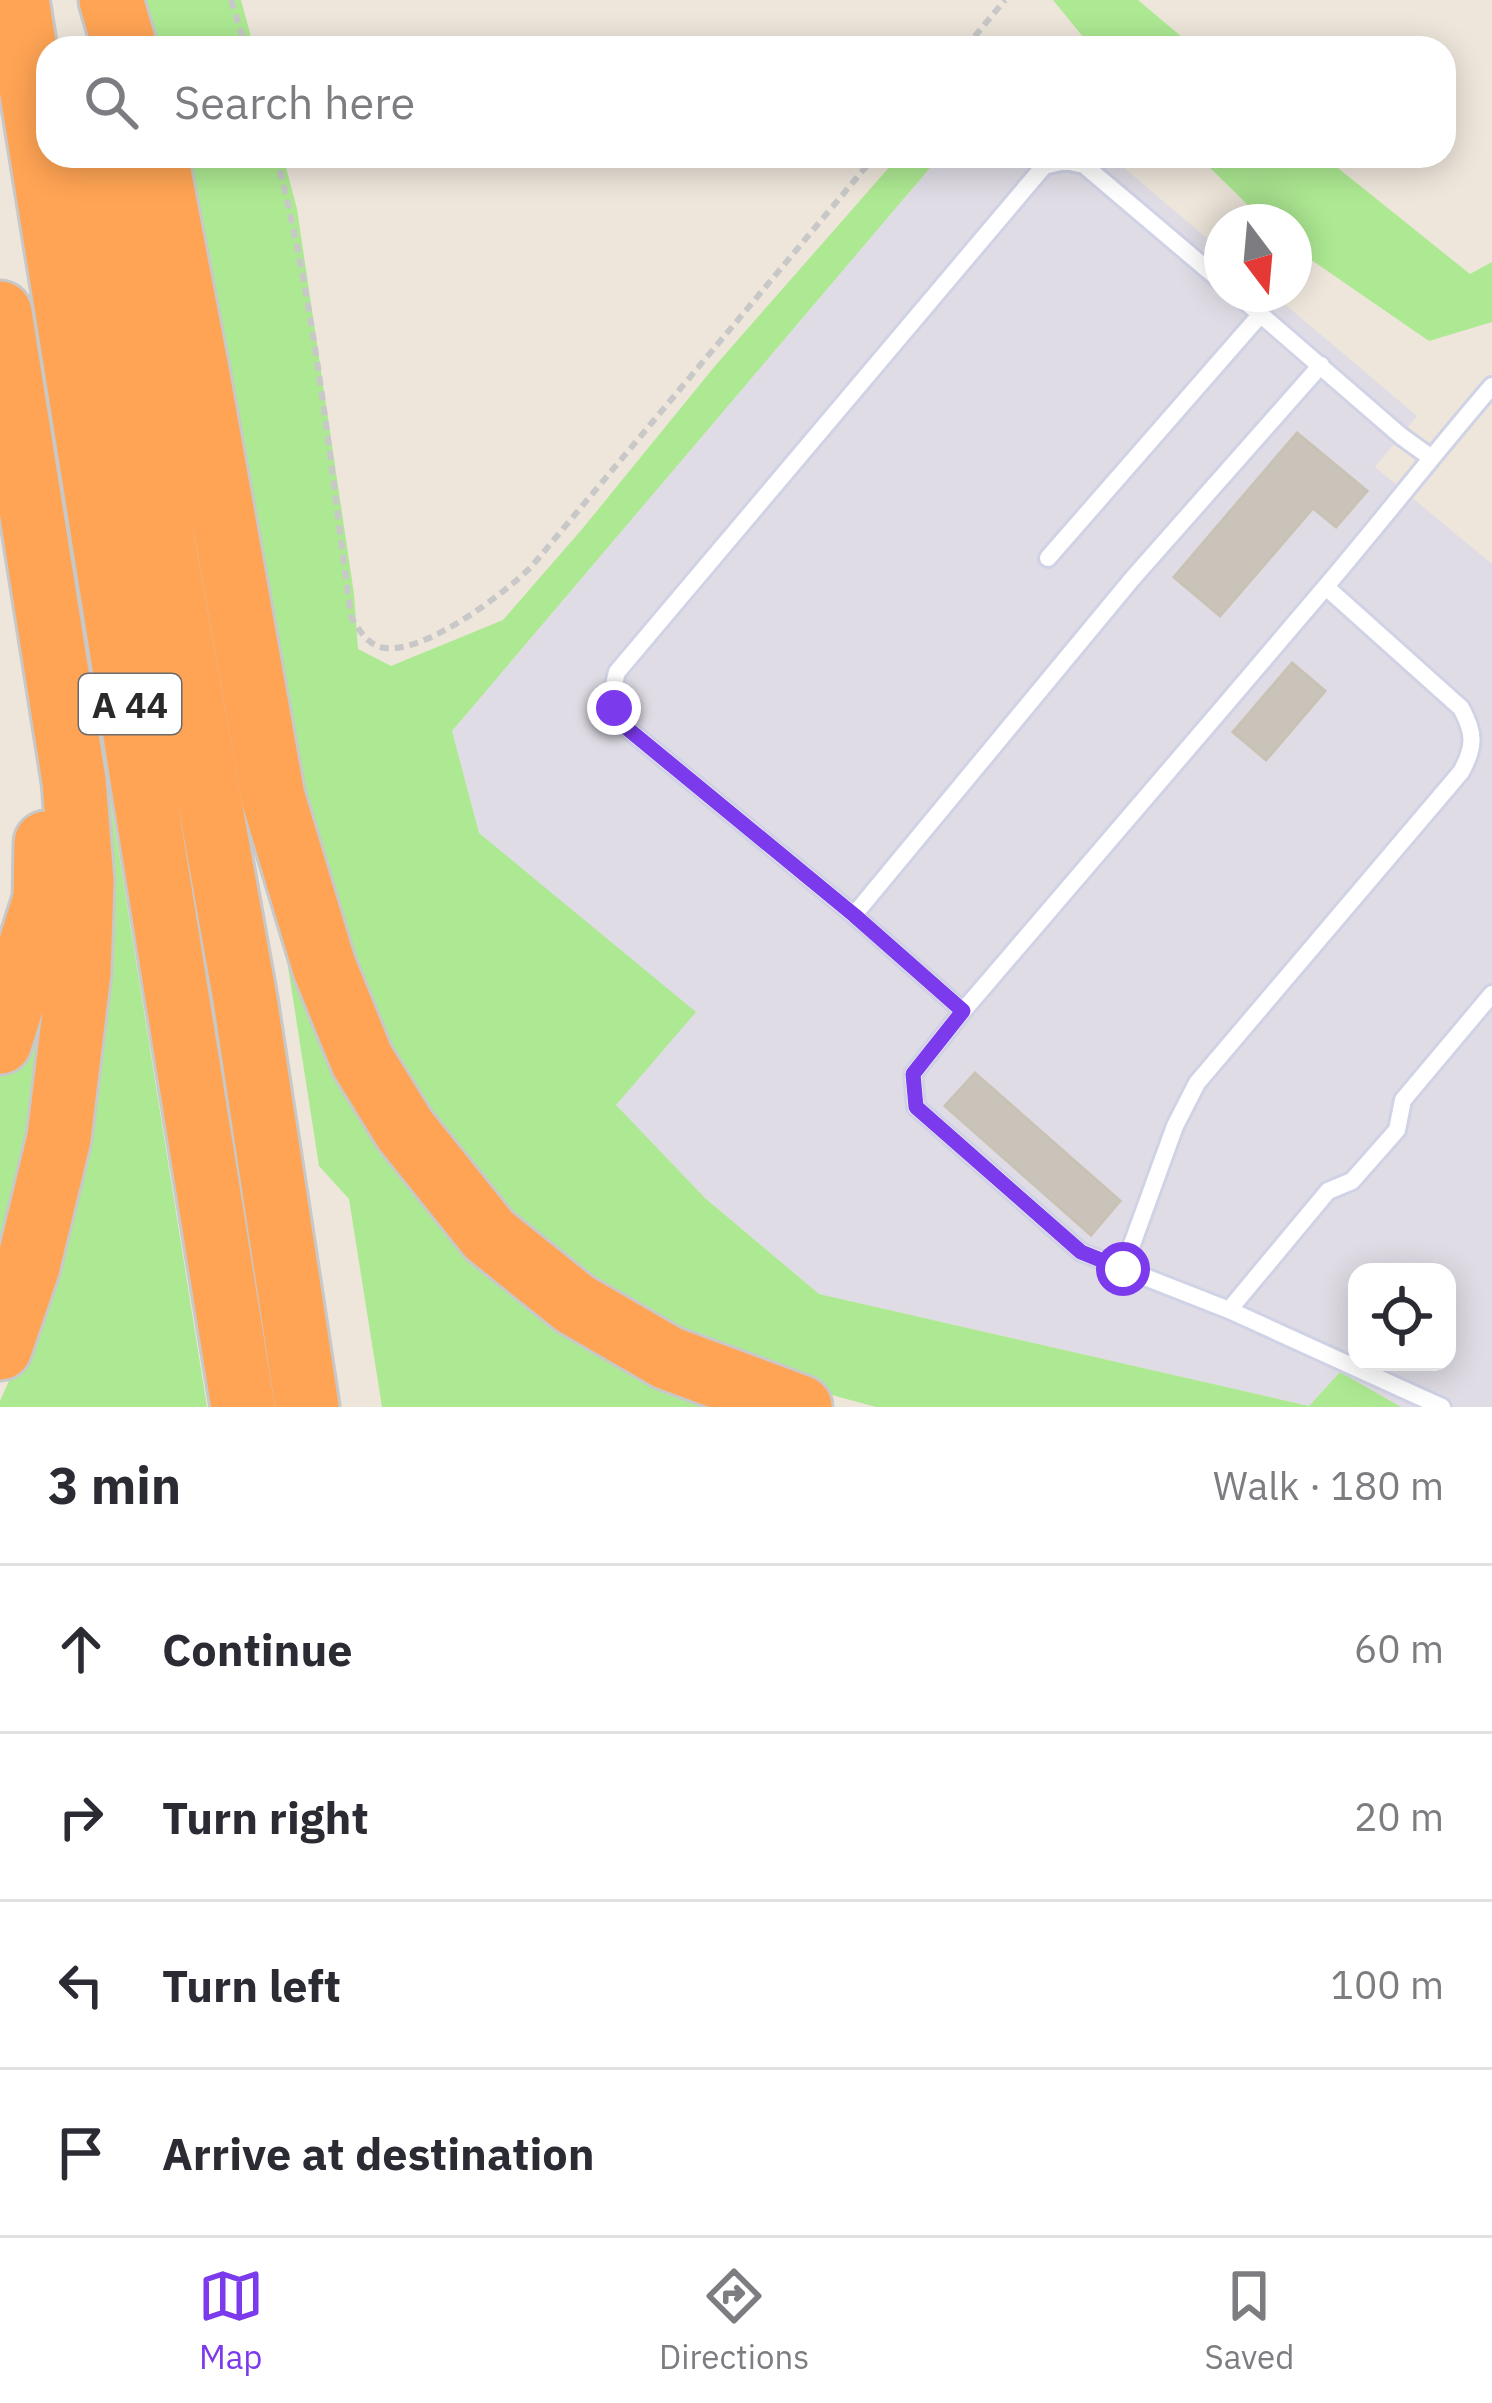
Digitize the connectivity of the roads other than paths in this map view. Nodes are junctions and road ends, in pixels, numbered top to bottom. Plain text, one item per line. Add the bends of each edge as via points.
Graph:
1 (17, 0) edge
2 (77, 0) edge
3 (111, 0) edge
4 (83, 36) edge
5 (122, 36) edge
6 (36, 118) edge
7 (44, 168) edge
8 (104, 168) edge
9 (158, 168) edge
10 (1042, 168) edge
11 (1088, 168) edge
12 (1204, 267) edge
13 (1259, 312) edge
14 (0, 313) edge
15 (1261, 314) junction
16 (1321, 365) junction
17 (1492, 386) edge
18 (1430, 457) junction
19 (1048, 558) dead end
20 (1325, 587) junction
21 (50, 638) junction
22 (854, 915) junction
23 (1492, 994) edge
24 (245, 999) junction
25 (963, 1011) junction
26 (0, 1042) edge
27 (1123, 1269) junction
28 (1229, 1310) junction
29 (0, 1348) edge
30 (243, 1407) edge
31 (308, 1407) edge
32 (341, 1407) edge
33 (800, 1407) edge
34 (1442, 1407) edge

1 - 6 highway, A 44
2 - 4 highway
3 - 5 highway
7 - 30 highway, A 44
8 - 24 highway, A 44
9 - 33 highway via 273,797 362,1060 405,1130 489,1235 574,1304 668,1358
10 - 22 lane via 617,672 614,708 623,725
11 - 12 lane
13 - 15 lane
14 - 21 highway
15 - 16 lane
15 - 19 lane
16 - 18 lane
16 - 22 lane
17 - 18 lane
18 - 20 lane
20 - 25 lane
20 - 27 lane via 1462,708 1472,753 1197,1083
21 - 26 highway via 45,899
21 - 29 highway via 74,781 79,972 59,1138
22 - 25 lane
23 - 28 lane via 1403,1100 1397,1130 1352,1181 1328,1191
24 - 31 highway, A 44
24 - 32 highway via 275,1072
25 - 27 lane via 913,1074 916,1107 1081,1252
27 - 28 lane
28 - 34 lane

